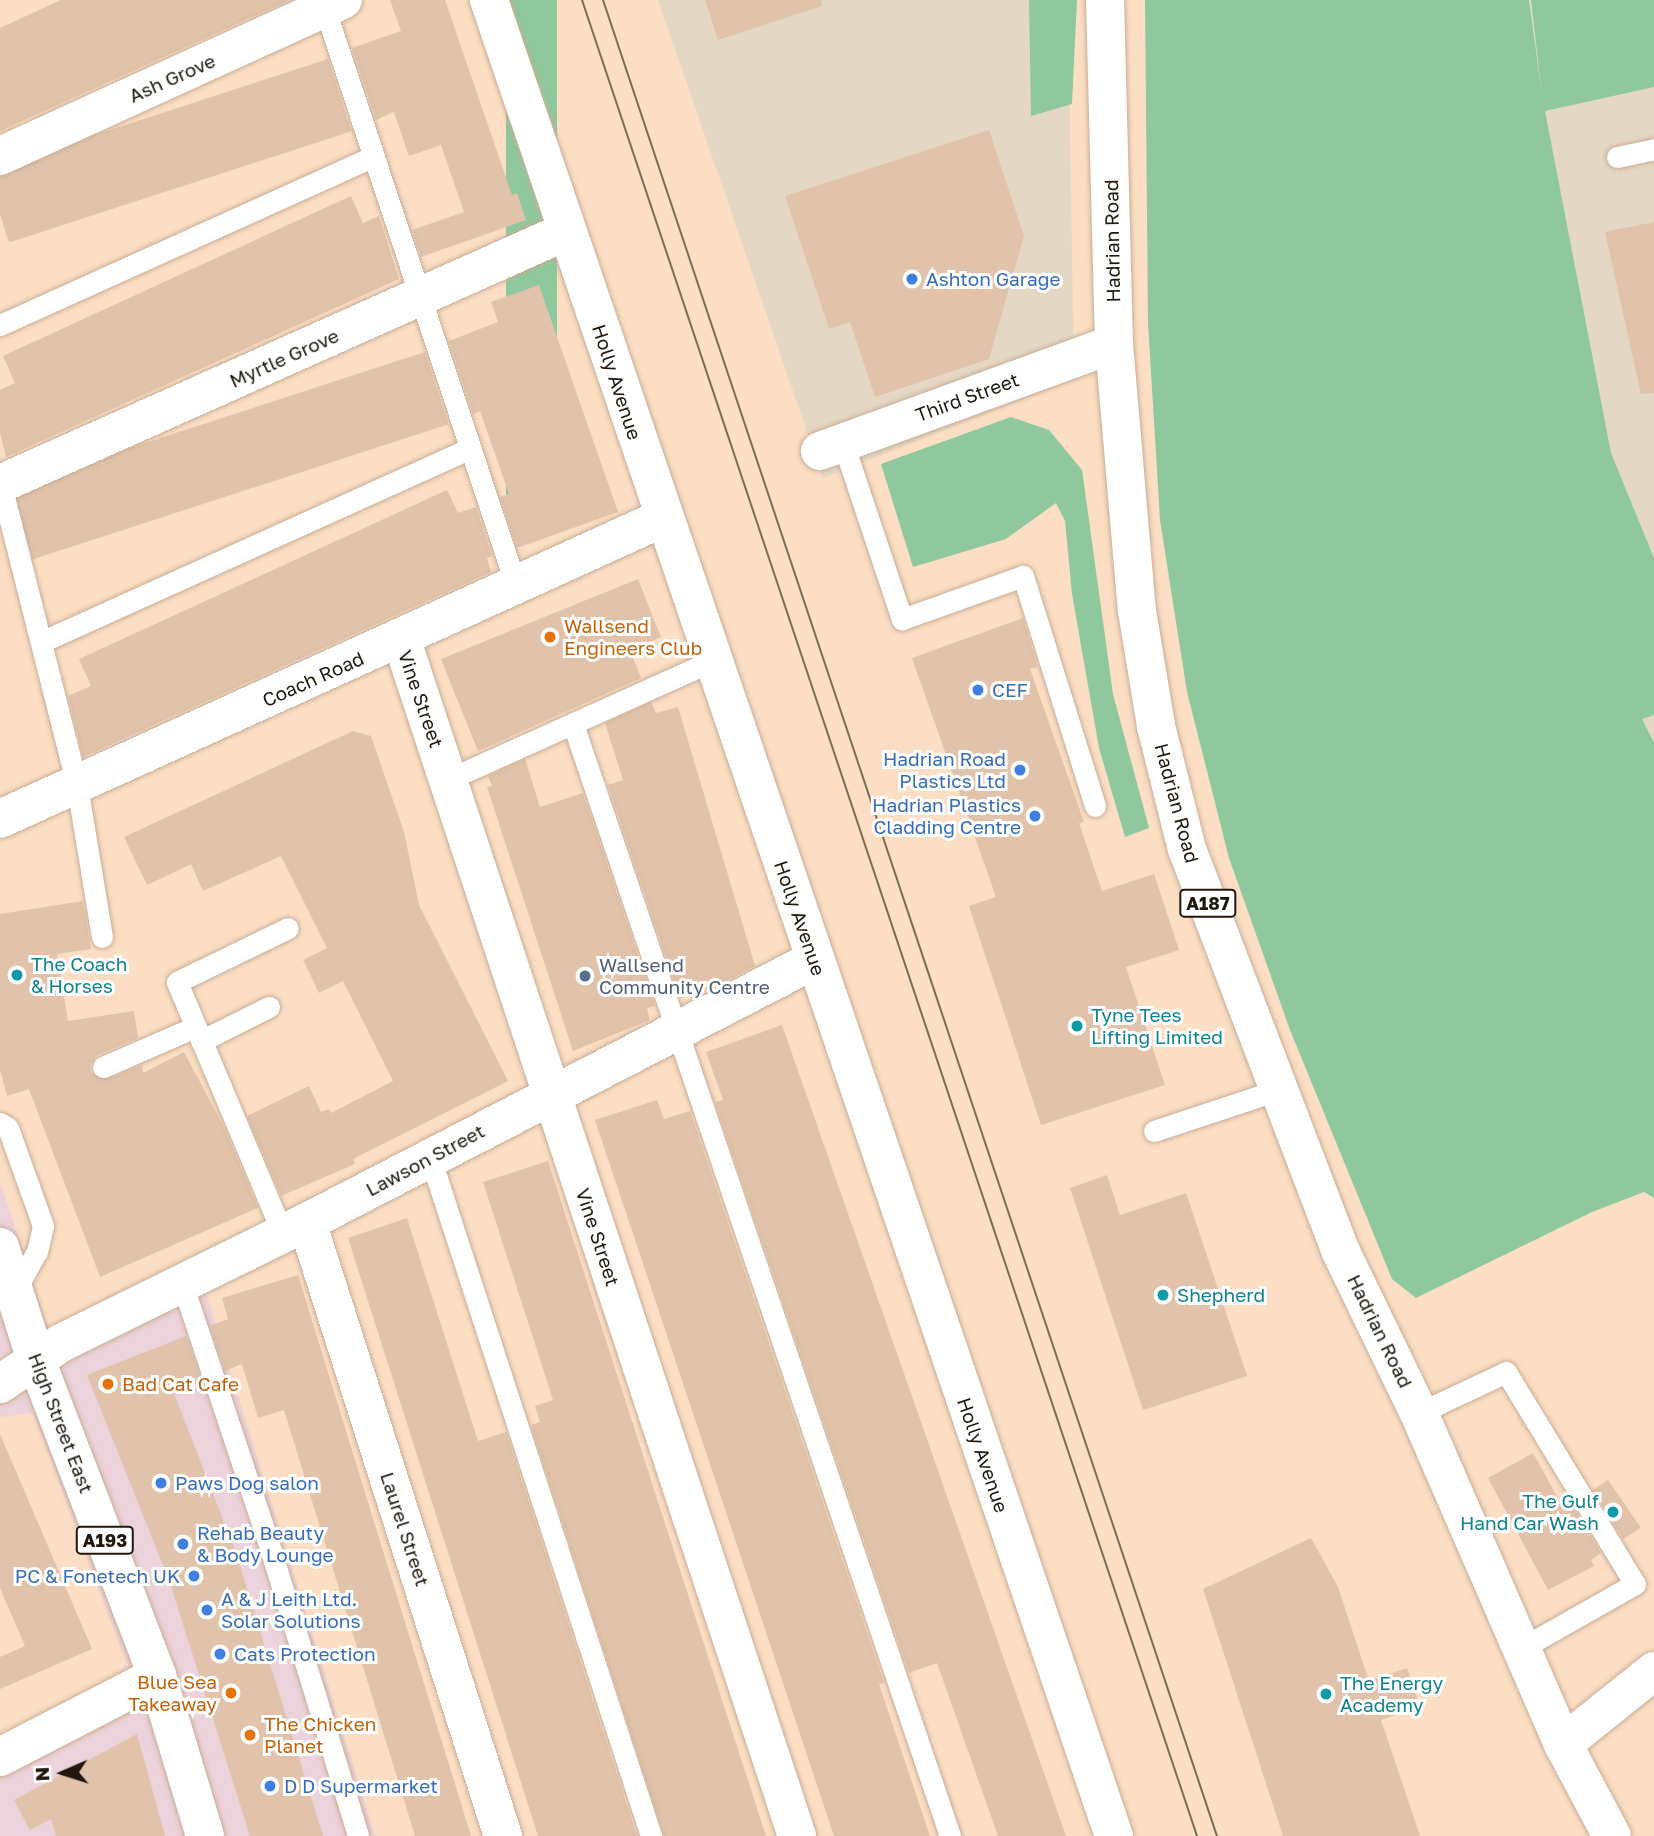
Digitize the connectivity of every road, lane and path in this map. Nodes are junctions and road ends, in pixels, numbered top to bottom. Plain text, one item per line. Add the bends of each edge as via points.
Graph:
1 (489, 0) edge
2 (1105, 0) edge
3 (330, 3) edge
4 (1654, 149) edge
5 (0, 156) edge
6 (374, 156) junction
7 (1617, 158) dead end
8 (567, 232) junction
9 (420, 297) junction
10 (0, 325) edge
11 (1114, 344) junction
12 (832, 447) joint
13 (470, 448) junction
14 (0, 483) edge
15 (663, 518) junction
16 (516, 586) junction
17 (401, 639) junction
18 (41, 642) junction
19 (711, 661) junction
20 (573, 724) junction
21 (449, 779) junction
22 (77, 786) junction
23 (1095, 806) dead end
24 (0, 819) edge
25 (288, 928) dead end
26 (102, 937) dead end
27 (814, 961) junction
28 (270, 1007) dead end
29 (676, 1030) junction
30 (198, 1034) junction
31 (103, 1067) dead end
32 (1278, 1090) junction
33 (551, 1095) junction
34 (0, 1123) edge
35 (1154, 1131) dead end
36 (430, 1157) junction
37 (295, 1227) junction
38 (0, 1247) edge
39 (182, 1283) junction
40 (15, 1291) junction
41 (36, 1360) junction
42 (0, 1384) edge
43 (1419, 1413) junction
44 (1520, 1649) junction
45 (1654, 1671) edge
46 (157, 1676) junction
47 (1563, 1744) junction
48 (0, 1757) edge
49 (205, 1836) edge
50 (358, 1836) edge
51 (503, 1836) edge
52 (650, 1836) edge
53 (797, 1836) edge
54 (950, 1836) edge
55 (1114, 1836) edge
56 (1612, 1836) edge

1 - 8 street, Holly Avenue
2 - 11 street, Hadrian Road / A187
3 - 5 street, Ash Grove
3 - 6 lane
4 - 7 lane
6 - 9 lane
6 - 10 lane
8 - 9 street, Myrtle Grove
8 - 15 street, Holly Avenue
9 - 13 lane
9 - 14 street, Myrtle Grove
11 - 12 street, Third Street
11 - 32 street, Hadrian Road / A187 via 1137,611 1156,726 1187,849
12 - 23 lane via 902,619 1023,576
13 - 16 lane
13 - 18 lane
14 - 18 lane
15 - 16 street, Coach Road
15 - 19 street, Holly Avenue
16 - 17 street, Coach Road
17 - 21 street, Vine Street
17 - 22 street, Coach Road
18 - 22 lane
19 - 20 lane
19 - 27 street, Holly Avenue
20 - 21 lane
20 - 29 lane
21 - 33 street, Vine Street
22 - 24 street, Coach Road
22 - 26 lane
25 - 30 lane via 177,982
27 - 29 street, Lawson Street
27 - 55 street, Holly Avenue
28 - 30 lane
29 - 33 street, Lawson Street
29 - 54 lane
30 - 31 lane
30 - 37 lane
32 - 35 lane
32 - 43 street, Hadrian Road / A187 via 1341,1252
33 - 36 street, Lawson Street
33 - 53 street, Vine Street
34 - 40 lane via 8,1128 43,1226 37,1251
36 - 37 street, Lawson Street
36 - 52 lane
37 - 39 street, Lawson Street
37 - 51 street, Laurel Street
38 - 40 street, High Street East / A193
39 - 41 street, Lawson Street
39 - 50 lane via 268,1541
40 - 41 street, High Street East / A193
41 - 42 street, Lawson Street
41 - 46 street, High Street East / A193
43 - 44 street, Hadrian Road / A187
43 - 44 lane via 1506,1372 1635,1584
44 - 47 street, Hadrian Road / A187
45 - 47 street
46 - 48 street
46 - 49 street, High Street East / A193
47 - 56 street, A187

